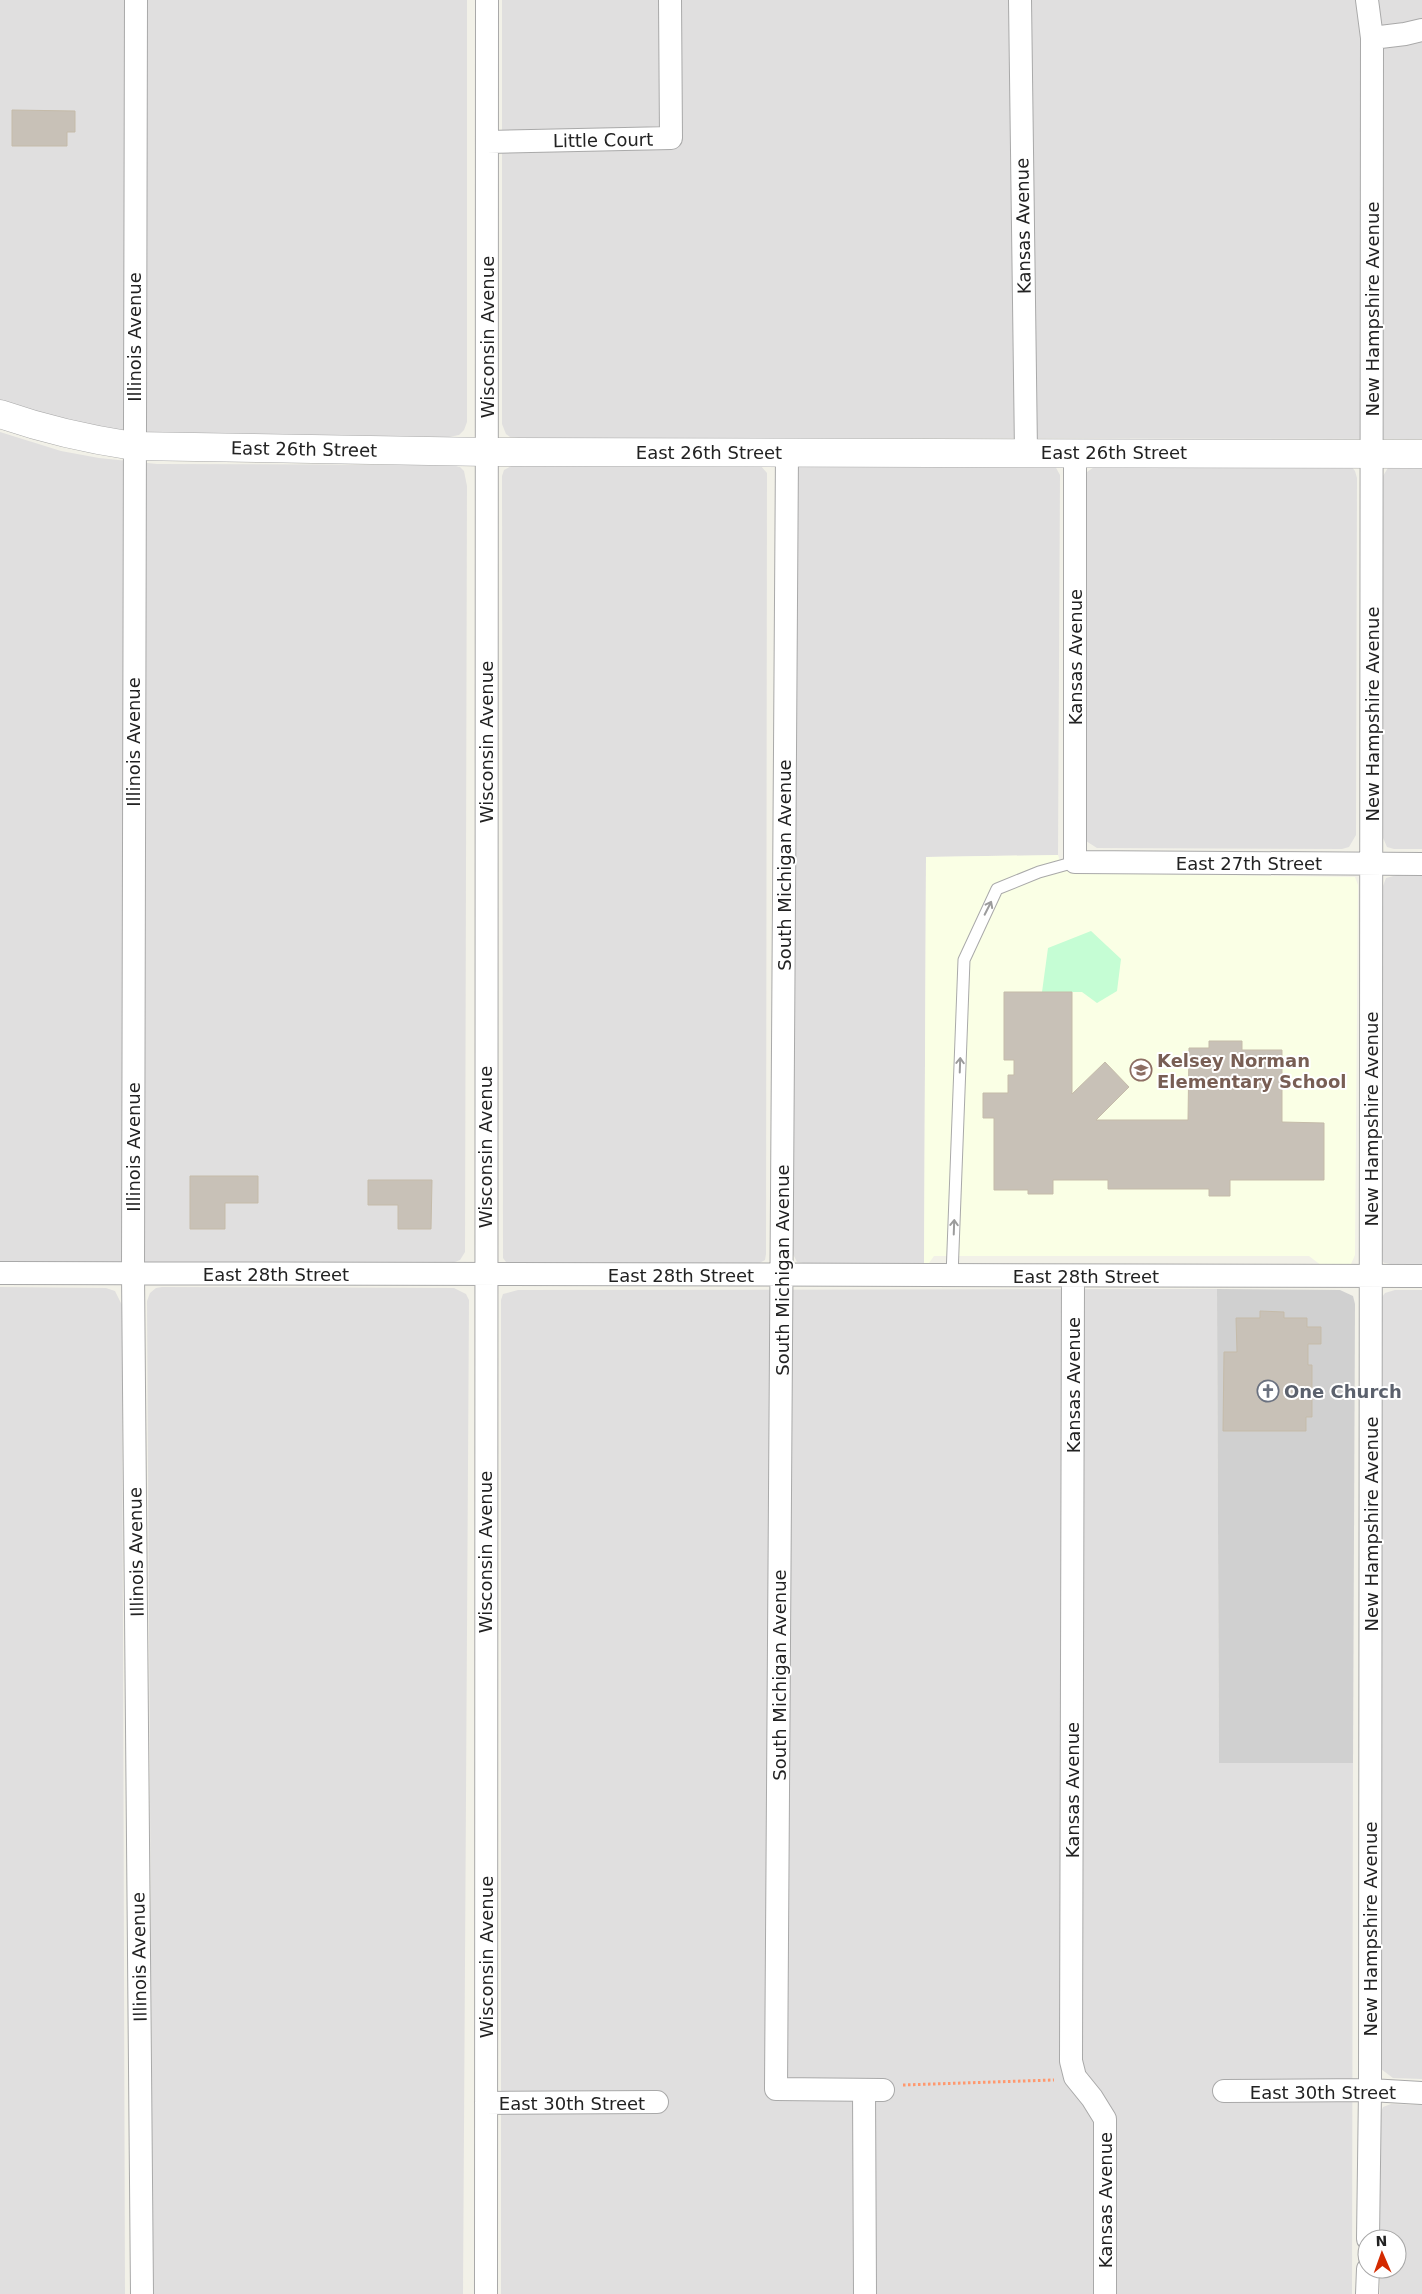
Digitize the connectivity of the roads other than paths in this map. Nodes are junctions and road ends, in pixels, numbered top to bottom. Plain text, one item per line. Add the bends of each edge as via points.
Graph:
1 (136, 0) edge
2 (487, 0) edge
3 (670, 0) edge
4 (1020, 0) edge
5 (1367, 0) edge
6 (1422, 30) edge
7 (1372, 38) junction
8 (487, 142) junction
9 (0, 414) edge
10 (134, 446) junction
11 (487, 452) junction
12 (786, 452) junction
13 (1026, 452) junction
14 (1075, 452) junction
15 (1372, 454) junction
16 (1422, 454) edge
17 (1075, 862) junction
18 (1372, 864) junction
19 (1422, 864) edge
20 (0, 1273) edge
21 (133, 1274) junction
22 (485, 1274) junction
23 (782, 1276) junction
24 (952, 1276) junction
25 (1073, 1276) junction
26 (1371, 1276) junction
27 (1422, 1276) edge
28 (1370, 2090) junction
29 (1224, 2091) dead end
30 (1422, 2093) edge
31 (657, 2102) dead end
32 (486, 2103) junction
33 (1368, 2229) edge
34 (1368, 2279) edge
35 (142, 2294) edge
36 (486, 2294) edge
37 (865, 2294) edge
38 (1105, 2294) edge
39 (1367, 2294) edge

1 - 10 street, Illinois Avenue
2 - 8 street, Wisconsin Avenue
3 - 8 street, Little Court via 671,138
4 - 13 street, Kansas Avenue
5 - 7 street, New Hampshire Avenue
6 - 7 street
7 - 15 street, New Hampshire Avenue
8 - 11 street, Wisconsin Avenue
9 - 10 street, East 26th Street via 79,438
10 - 11 street, East 26th Street
10 - 21 street, Illinois Avenue
11 - 12 street, East 26th Street
11 - 22 street, Wisconsin Avenue
12 - 13 street, East 26th Street
12 - 23 street, South Michigan Avenue
13 - 14 street, East 26th Street
14 - 15 street, East 26th Street
14 - 17 street, Kansas Avenue
15 - 16 street, East 26th Street
15 - 18 street, New Hampshire Avenue
17 - 18 street, East 27th Street
24 -> 17 lane via 964,960 997,889
18 - 19 street, East 27th Street
18 - 26 street, New Hampshire Avenue
20 - 21 street, East 28th Street
21 - 22 street, East 28th Street
21 - 35 street, Illinois Avenue
22 - 23 street, East 28th Street
22 - 32 street, Wisconsin Avenue
23 - 24 street, East 28th Street
23 - 37 street, South Michigan Avenue via 776,2089 874,2090
24 - 25 street, East 28th Street
25 - 26 street, East 28th Street
25 - 38 street, Kansas Avenue via 1071,2061 1075,2077 1104,2119
26 - 27 street, East 28th Street
26 - 28 street, New Hampshire Avenue
28 - 29 street, East 30th Street
28 - 30 street, East 30th Street
28 - 33 street, New Hampshire Avenue
31 - 32 street, East 30th Street
32 - 36 street, Wisconsin Avenue
34 - 39 street

